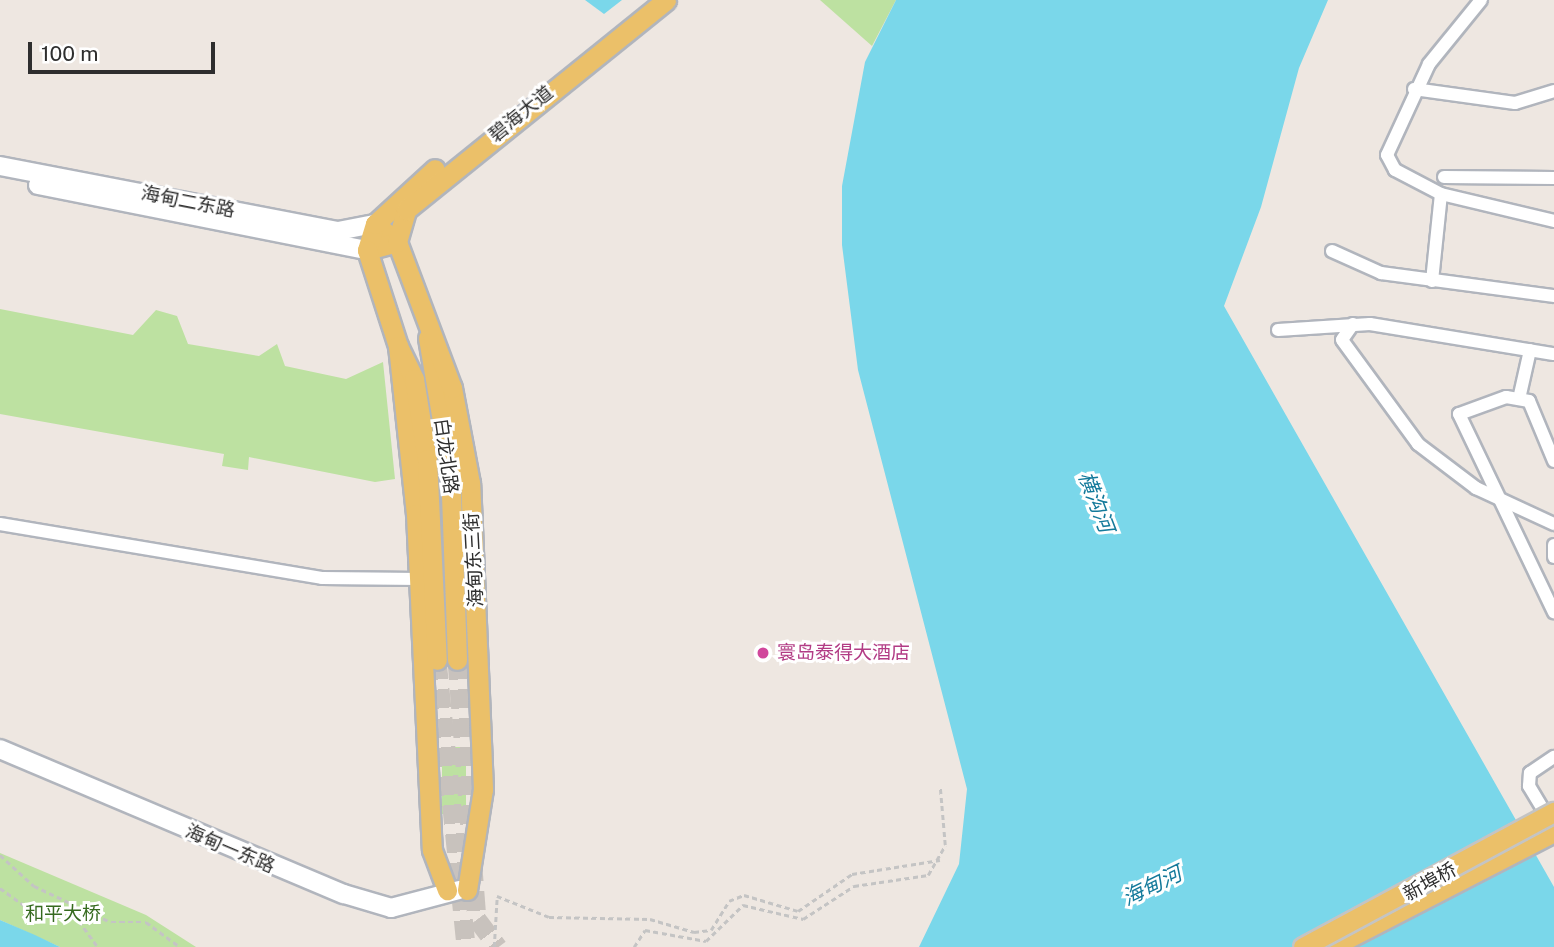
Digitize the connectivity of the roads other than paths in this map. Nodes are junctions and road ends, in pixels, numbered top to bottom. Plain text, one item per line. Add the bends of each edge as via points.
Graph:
1 (655, 0) edge
2 (666, 0) edge
3 (1481, 0) edge
4 (1414, 89) junction
5 (1552, 95) edge
6 (0, 166) edge
7 (1444, 177) dead end
8 (0, 178) edge
9 (1554, 178) edge
10 (1441, 194) junction
11 (1554, 221) edge
12 (375, 224) junction
13 (397, 242) junction
14 (367, 250) junction
15 (1332, 251) dead end
16 (1432, 281) junction
17 (1554, 296) edge
18 (1353, 324) junction
19 (1278, 330) dead end
20 (428, 338) junction
21 (398, 346) junction
22 (1530, 350) junction
23 (1554, 354) edge
24 (1518, 400) junction
25 (1554, 461) edge
26 (1500, 502) junction
27 (0, 524) edge
28 (1554, 524) edge
29 (1554, 545) edge
30 (1554, 557) edge
31 (420, 579) junction
32 (1554, 612) edge
33 (0, 742) edge
34 (0, 749) edge
35 (1554, 757) edge
36 (1553, 823) edge
37 (447, 884) junction
38 (468, 884) joint
39 (1303, 947) edge
40 (1331, 947) edge

1 - 12 main road, 碧海大道 via 397,198
2 - 13 main road, 碧海大道 via 406,210
3 - 4 street
4 - 5 street via 1479,102
4 - 10 street via 1390,141 1389,163
6 - 12 main road, 海甸二东路 via 338,232
7 - 9 street
8 - 14 main road, 海甸二东路
10 - 11 street
10 - 16 street
12 - 13 main road
12 - 14 main road
13 - 14 main road
13 - 20 main road, 海甸东三街
14 - 21 main road
15 - 16 street via 1381,273
16 - 17 street
18 - 19 street
18 - 22 street
18 - 26 street via 1342,340 1418,444
20 - 21 main road, 白龙北路 via 451,478 447,660 427,459 414,379
20 - 38 main road, 海甸东三街 via 440,347 462,421 470,483 483,789 477,854
21 - 31 main road
22 - 23 street
22 - 24 street
24 - 25 street via 1529,401
24 - 26 street via 1506,397 1459,414
26 - 28 street
26 - 32 street
27 - 31 street via 322,578
29 - 30 street
31 - 37 main road via 432,850
33 - 37 main road, 海甸一东路 via 347,884 389,897
34 - 37 main road, 海甸一东路 via 344,894 391,908
35 - 36 street via 1538,764 1529,786
36 - 39 main road, 新埠桥, bridge
36 - 40 main road, 新埠桥
37 - 38 main road, 海甸一东路

